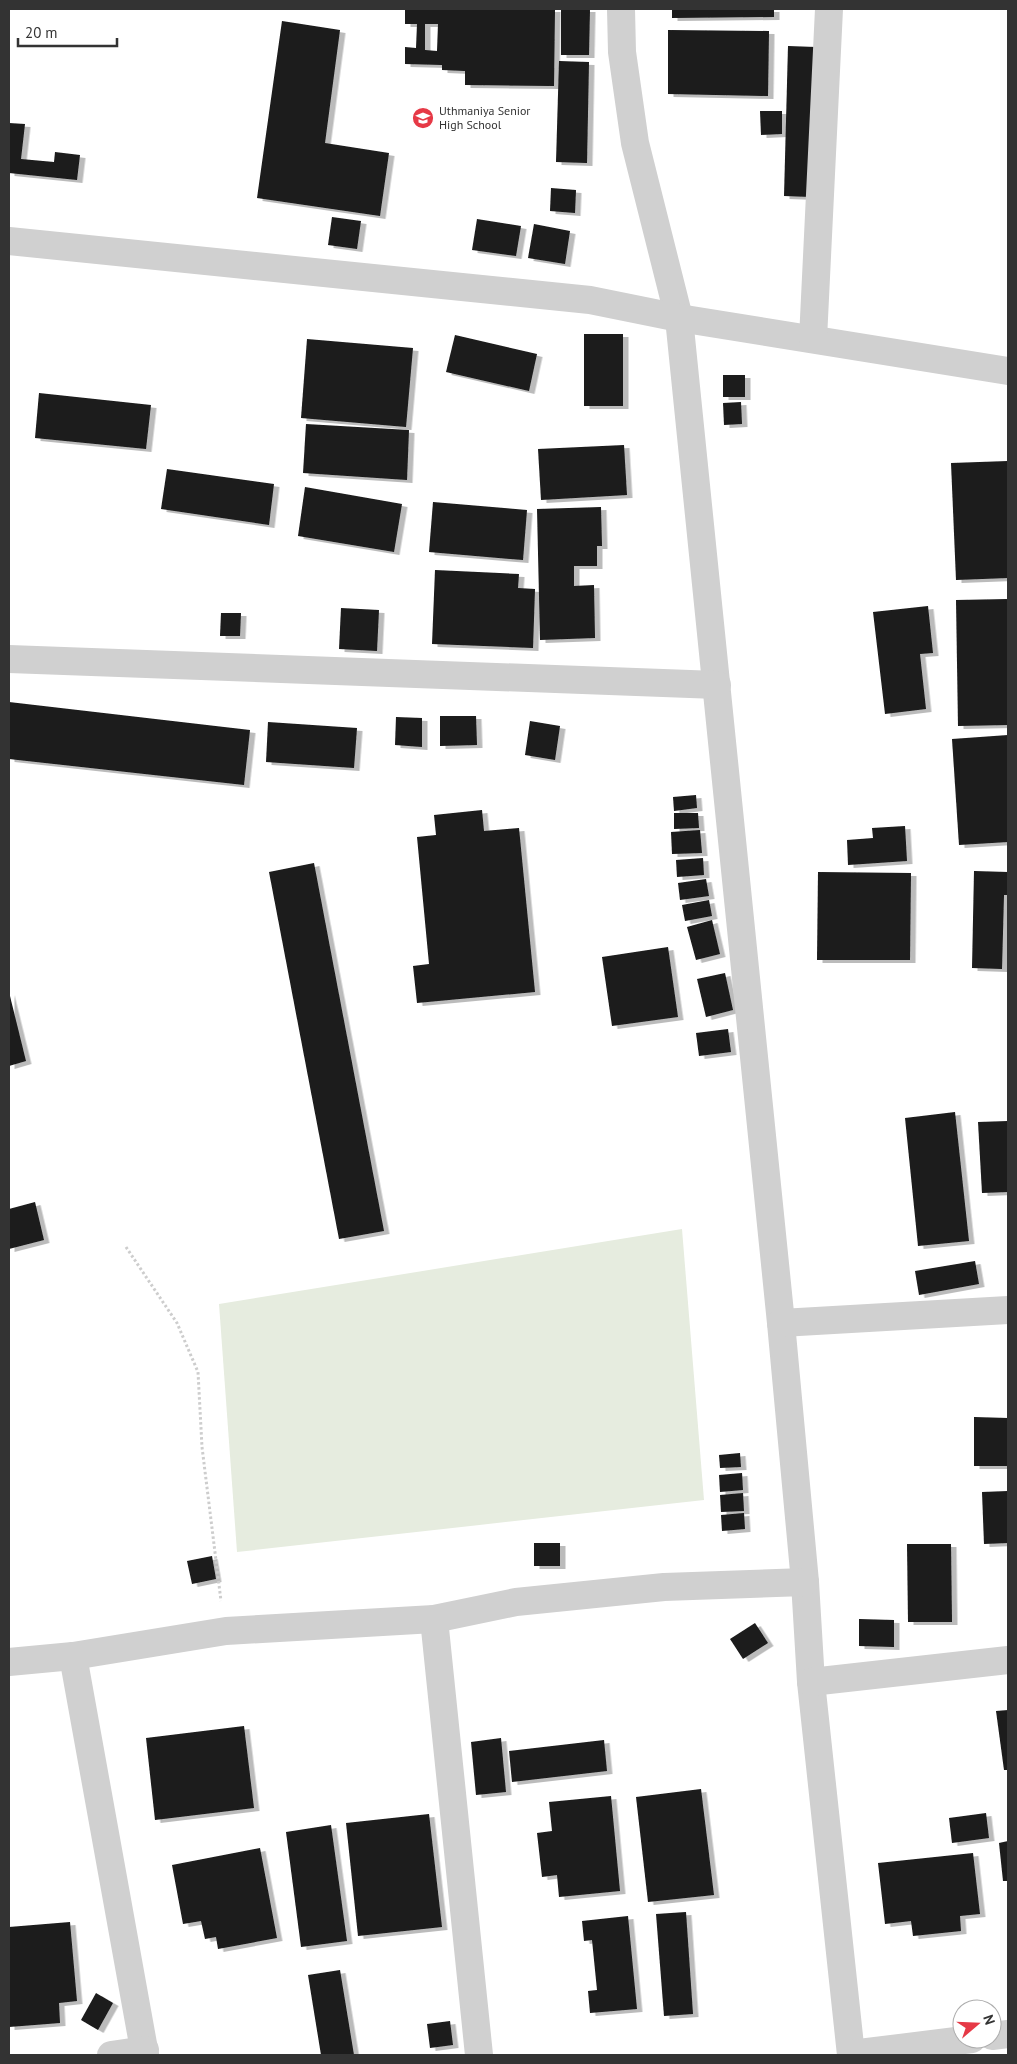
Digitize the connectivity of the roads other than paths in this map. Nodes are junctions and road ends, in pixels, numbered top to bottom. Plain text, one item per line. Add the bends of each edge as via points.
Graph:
1 (621, 9) edge
2 (829, 9) edge
3 (9, 241) edge
4 (679, 318) junction
5 (812, 339) junction
6 (1008, 371) edge
7 (9, 659) edge
8 (717, 685) junction
9 (1008, 1310) edge
10 (781, 1323) junction
11 (805, 1582) junction
12 (434, 1619) junction
13 (73, 1656) junction
14 (1008, 1660) edge
15 (9, 1662) edge
16 (811, 1682) junction
17 (952, 2042) edge
18 (145, 2053) edge
19 (111, 2055) edge
20 (479, 2055) edge
21 (851, 2055) edge

1 - 4 street via 622,52 635,143
2 - 5 street
3 - 4 street via 590,300
4 - 5 street
4 - 8 street
5 - 6 street
7 - 8 street
8 - 10 street
9 - 10 street
10 - 11 street
11 - 12 street via 664,1587 516,1602
11 - 16 street
12 - 13 street via 226,1631
12 - 20 street
13 - 15 street
13 - 18 street
14 - 16 street
16 - 21 street
17 - 21 street
18 - 19 street

